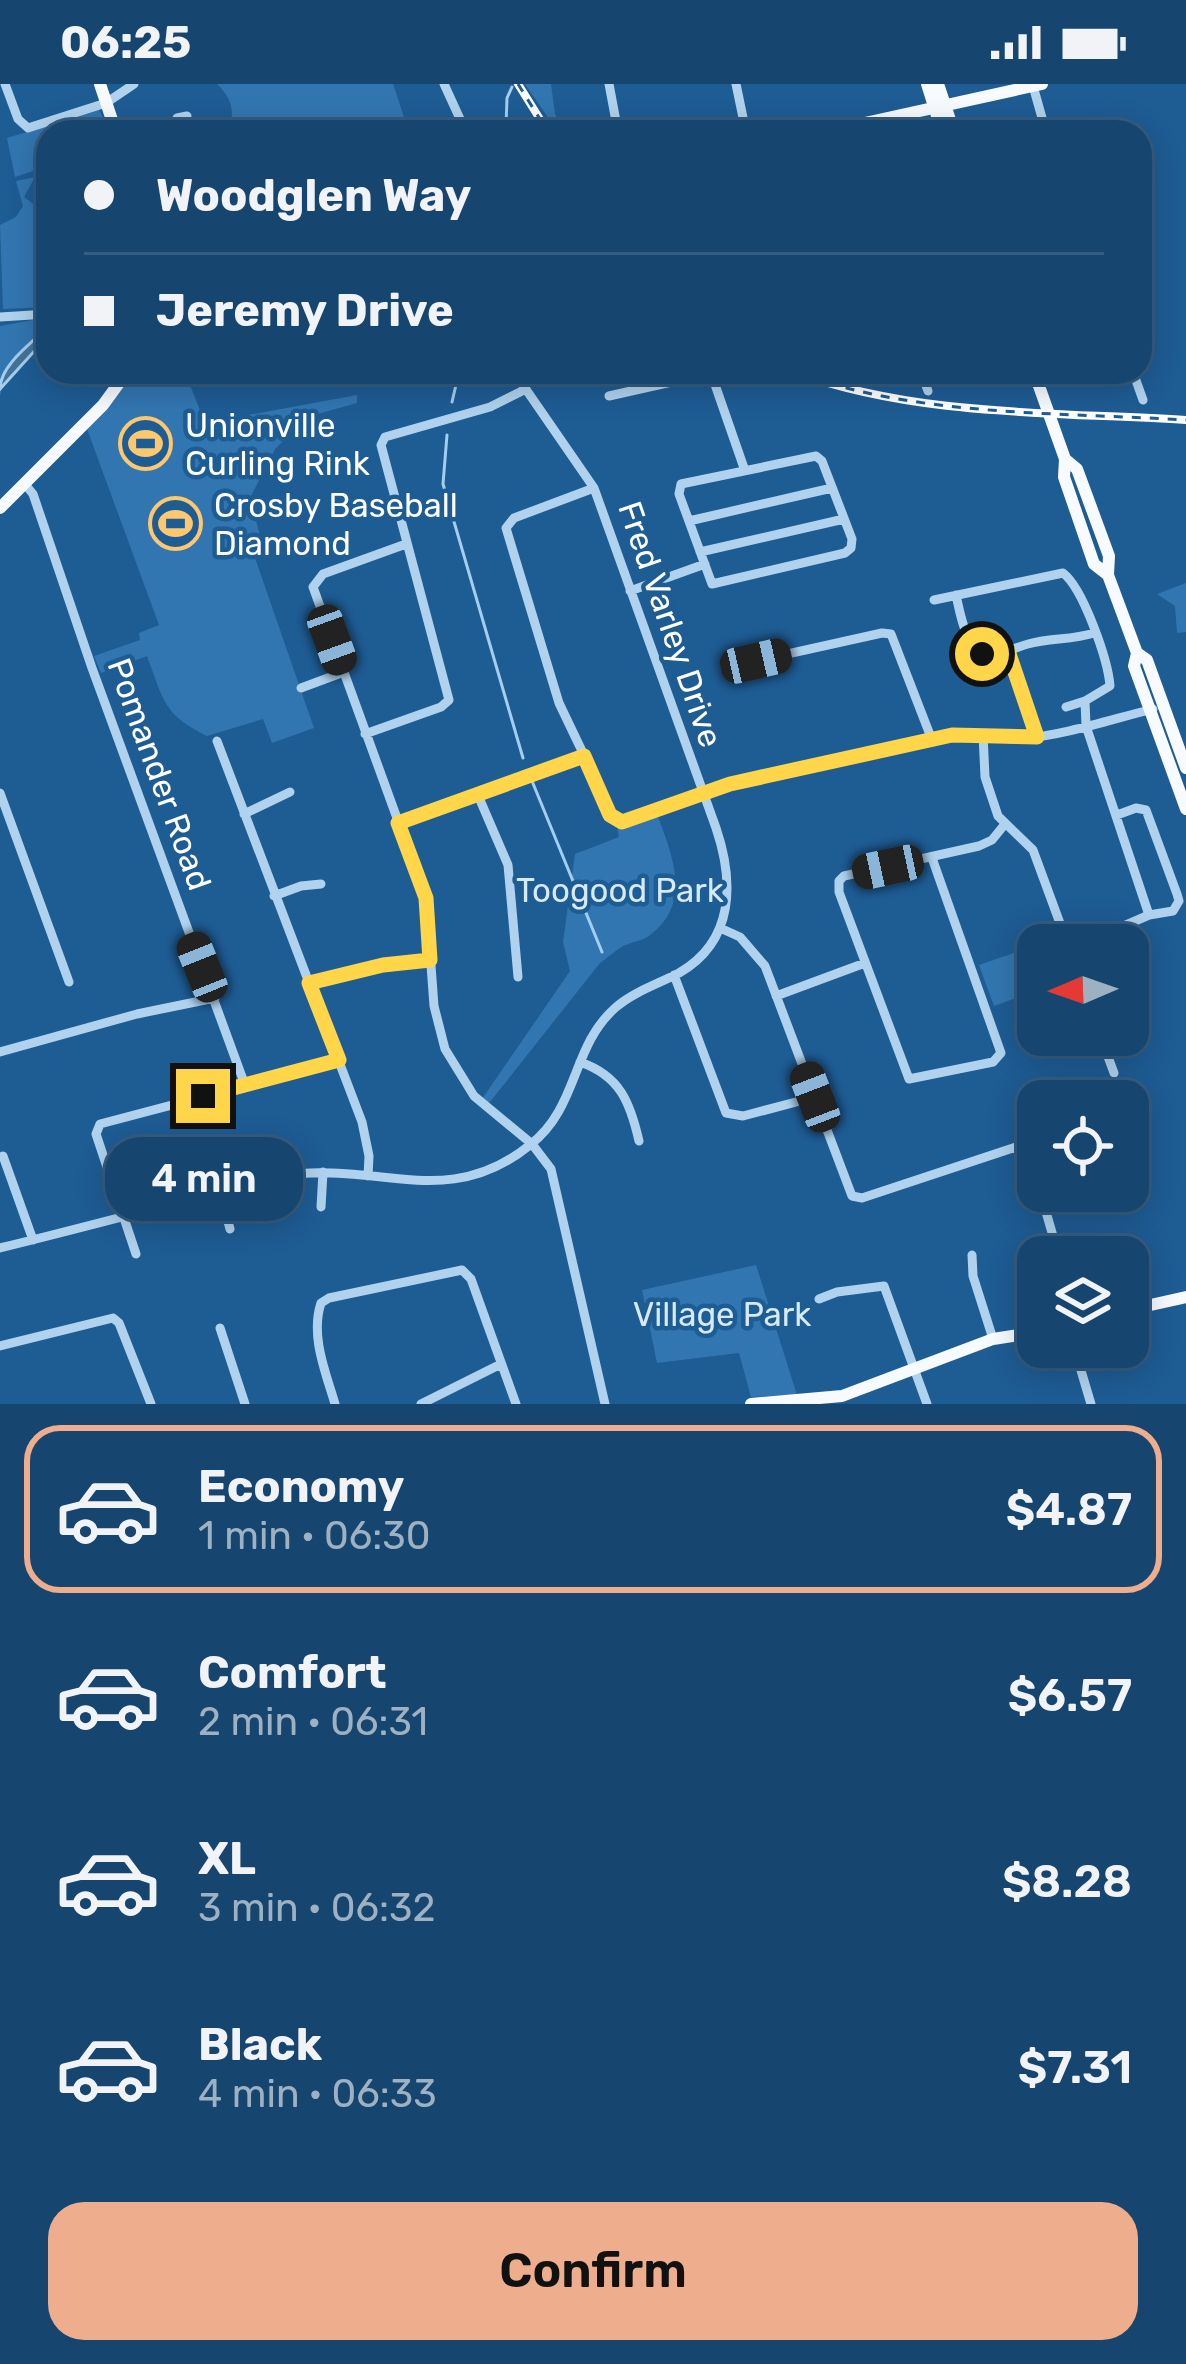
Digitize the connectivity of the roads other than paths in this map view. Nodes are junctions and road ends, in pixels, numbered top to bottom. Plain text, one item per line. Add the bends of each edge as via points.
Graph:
1 (5, 84) edge
2 (100, 84) edge
3 (134, 84) edge
4 (444, 84) edge
5 (608, 84) edge
6 (736, 84) edge
7 (927, 84) edge
8 (938, 84) edge
9 (1037, 85) edge
10 (106, 103) junction
11 (939, 105) junction
12 (53, 120) edge
13 (112, 120) edge
14 (460, 120) edge
15 (616, 120) edge
16 (744, 120) edge
17 (877, 120) edge
18 (941, 120) edge
19 (947, 120) edge
20 (1044, 120) edge
21 (36, 125) edge
22 (36, 314) edge
23 (0, 316) edge
24 (118, 384) edge
25 (522, 384) edge
26 (647, 384) edge
27 (717, 384) edge
28 (925, 384) edge
29 (1038, 384) edge
30 (1137, 384) edge
31 (526, 389) junction
32 (928, 391) dead end
33 (609, 396) dead end
34 (1143, 400) dead end
35 (744, 468) junction
36 (24, 483) junction
37 (594, 488) junction
38 (832, 488) junction
39 (0, 508) edge
40 (844, 519) junction
41 (689, 521) junction
42 (406, 544) junction
43 (700, 551) junction
44 (705, 564) junction
45 (630, 591) junction
46 (956, 595) junction
47 (934, 600) dead end
48 (1094, 633) junction
49 (1008, 651) junction
50 (756, 661) dead end
51 (344, 672) junction
52 (301, 688) dead end
53 (1085, 701) junction
54 (1066, 707) dead end
55 (1157, 708) junction
56 (1086, 726) junction
57 (365, 734) junction
58 (983, 734) junction
59 (1037, 737) junction
60 (932, 740) junction
61 (217, 741) dead end
62 (584, 756) junction
63 (1186, 768) edge
64 (702, 792) junction
65 (0, 793) edge
66 (290, 793) dead end
67 (477, 793) junction
68 (1186, 809) edge
69 (244, 814) junction
70 (1117, 815) junction
71 (398, 823) junction
72 (1005, 824) junction
73 (932, 858) junction
74 (321, 884) dead end
75 (274, 896) junction
76 (1150, 915) junction
77 (1060, 924) edge
78 (1129, 924) edge
79 (720, 928) junction
80 (430, 960) junction
81 (865, 963) junction
82 (674, 975) junction
83 (518, 977) dead end
84 (69, 982) dead end
85 (309, 983) junction
86 (776, 996) junction
87 (214, 998) junction
88 (0, 1052) edge
89 (1108, 1056) edge
90 (339, 1060) junction
91 (580, 1062) junction
92 (1114, 1073) dead end
93 (245, 1085) junction
94 (815, 1097) junction
95 (639, 1141) dead end
96 (532, 1144) junction
97 (1017, 1148) edge
98 (3, 1156) dead end
99 (323, 1172) junction
100 (368, 1176) junction
101 (220, 1191) junction
102 (322, 1207) dead end
103 (126, 1216) junction
104 (230, 1229) dead end
105 (33, 1240) junction
106 (0, 1248) edge
107 (136, 1254) dead end
108 (972, 1255) dead end
109 (1186, 1297) edge
110 (819, 1299) dead end
111 (1149, 1305) edge
112 (220, 1328) dead end
113 (1017, 1334) edge
114 (993, 1339) junction
115 (0, 1346) edge
116 (501, 1364) junction
117 (1082, 1368) edge
118 (916, 1370) junction
119 (151, 1404) edge
120 (245, 1404) edge
121 (335, 1404) edge
122 (421, 1404) edge
123 (516, 1404) edge
124 (605, 1404) edge
125 (751, 1404) edge
126 (763, 1404) edge
127 (927, 1404) edge
128 (1091, 1404) edge

1 - 21 street via 18,119
2 - 10 main road
3 - 10 street
4 - 14 street
5 - 15 street
6 - 16 street
7 - 11 main road
8 - 11 main road
9 - 11 main road
9 - 20 street
10 - 12 street
10 - 13 main road
11 - 17 main road
11 - 18 main road
11 - 19 main road
22 - 23 street
24 - 36 main road
25 - 31 street, Fred Varley Drive
26 - 33 street
27 - 35 street
28 - 32 street
29 - 55 main road via 1094,564 1108,575 1137,653 1134,666
30 - 34 street
31 - 37 street, Fred Varley Drive
31 - 42 street via 385,437 381,452
35 - 38 street via 816,456
35 - 41 street via 681,484
36 - 39 main road
36 - 87 street, Pomander Road
37 - 45 street, Fred Varley Drive
37 - 62 street via 506,528 554,690
38 - 40 street
38 - 41 street
40 - 43 street
40 - 44 street via 852,539 844,553 712,584
41 - 43 street
42 - 51 street via 314,584
42 - 57 street via 449,700
43 - 44 street
44 - 45 street
45 - 64 street, Fred Varley Drive
46 - 47 street
46 - 48 street via 1063,573
46 - 49 street via 976,651
48 - 49 street
48 - 53 street via 1109,686
49 - 59 street
50 - 60 street via 891,634
51 - 52 street
51 - 57 street
53 - 54 street
53 - 56 street
55 - 56 street
55 - 63 main road
55 - 68 main road
56 - 59 street
56 - 70 street
57 - 71 street
58 - 59 street
58 - 60 street
58 - 72 street via 985,777
60 - 64 street
61 - 69 street
62 - 64 street via 615,820
62 - 67 street
64 - 79 street, Fred Varley Drive via 728,868
65 - 84 street
66 - 69 street
67 - 71 street
67 - 83 street via 508,865
69 - 75 street
70 - 76 street
70 - 76 street via 1146,810 1177,893 1178,907
71 - 80 street via 426,898
72 - 73 street via 986,844
72 - 77 street via 1033,850
73 - 81 street via 839,880
73 - 81 street via 1000,1057 910,1079
74 - 75 street
75 - 85 street
76 - 78 street
79 - 82 street
79 - 86 street via 759,956
80 - 85 street
80 - 96 street via 450,1060 474,1096
81 - 86 street
82 - 91 street via 615,1008
82 - 94 street via 726,1113
85 - 90 street
86 - 94 street
87 - 88 street
87 - 93 street, Pomander Road
89 - 92 street
90 - 93 street
90 - 100 street via 365,1131
91 - 95 street via 619,1084
91 - 96 street via 565,1107
93 - 103 street via 100,1124 96,1134
94 - 97 street via 855,1198
96 - 100 street via 463,1179
96 - 124 street via 554,1177
98 - 105 street
99 - 100 street
99 - 101 street
99 - 102 street
101 - 103 street
101 - 104 street
103 - 105 street
103 - 107 street
105 - 106 street
108 - 114 street
109 - 111 main road
110 - 118 street via 884,1286
112 - 120 street
113 - 114 main road
114 - 118 main road
115 - 119 street via 112,1318
116 - 121 street via 466,1271 328,1298 317,1316
116 - 122 street
116 - 123 street
117 - 128 street
118 - 126 main road via 842,1396
118 - 127 street
125 - 126 main road

